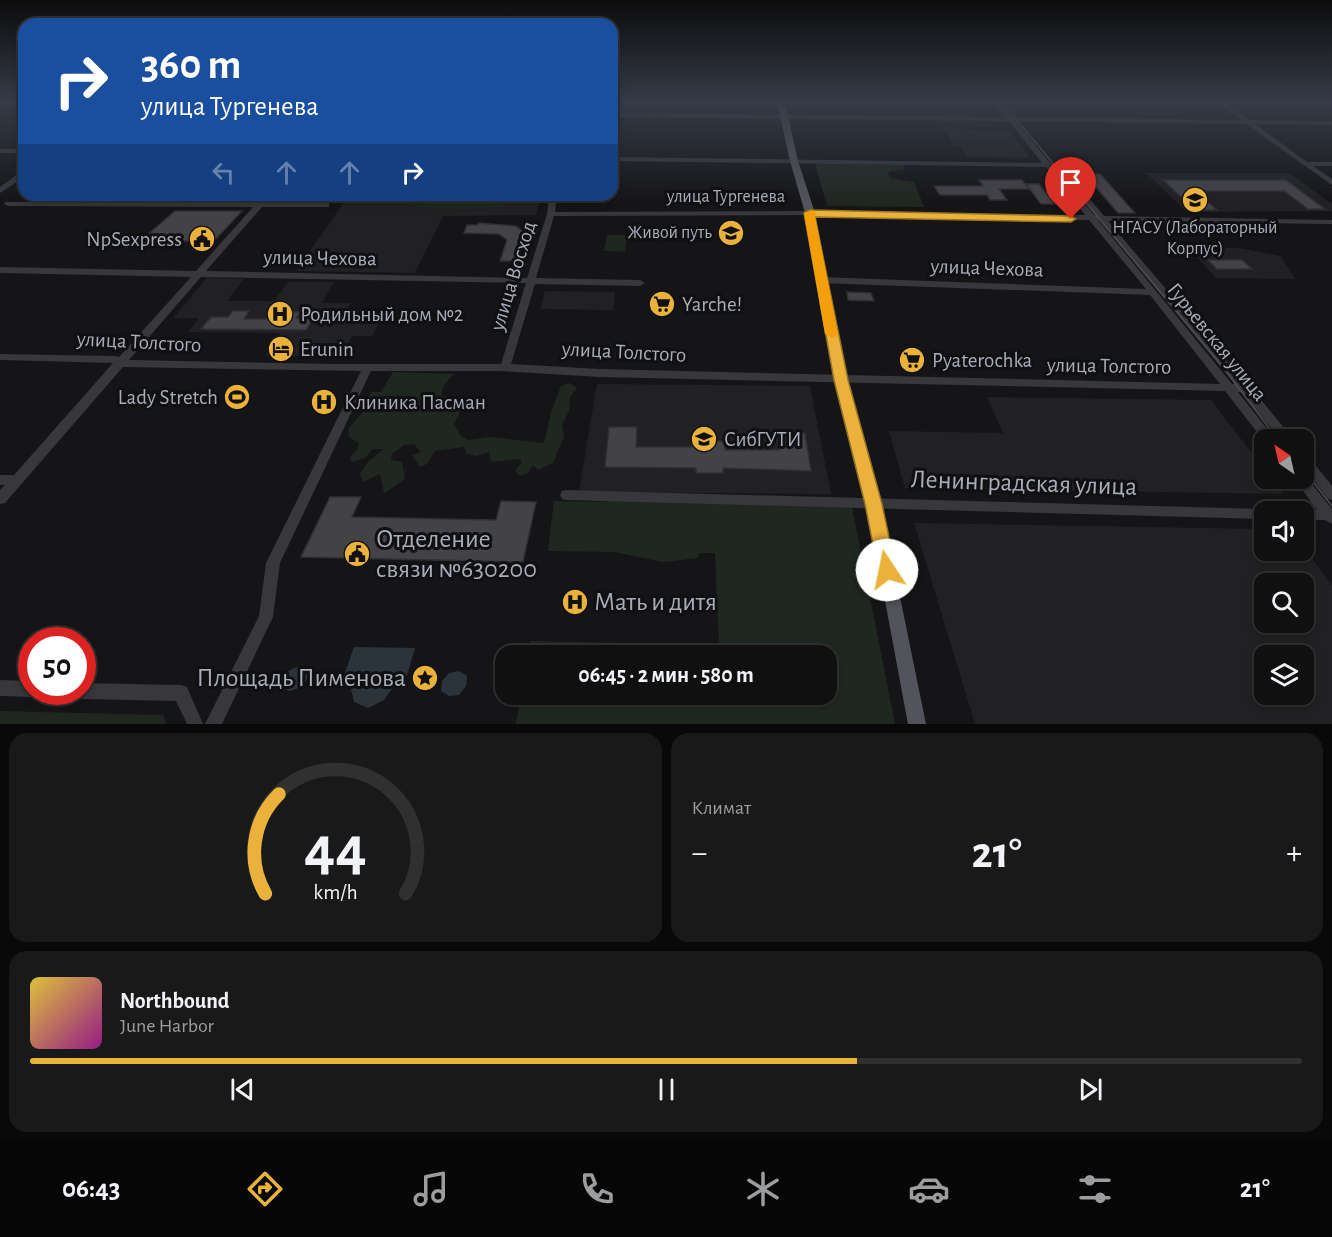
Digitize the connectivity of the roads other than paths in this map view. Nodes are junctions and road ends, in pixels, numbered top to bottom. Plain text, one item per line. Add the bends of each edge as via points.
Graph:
1 (789, 136) edge
2 (1025, 136) edge
3 (1267, 136) edge
4 (4, 151) edge
5 (0, 156) edge
6 (618, 159) edge
7 (794, 161) junction
8 (1305, 164) junction
9 (1332, 164) edge
10 (1052, 165) junction
11 (18, 170) edge
12 (18, 178) edge
13 (0, 182) edge
14 (1332, 183) edge
15 (0, 191) edge
16 (263, 201) edge
17 (552, 201) edge
18 (8, 204) dead end
19 (326, 205) dead end
20 (258, 206) junction
21 (810, 213) junction
22 (551, 214) junction
23 (1093, 219) junction
24 (1104, 220) junction
25 (1332, 222) edge
26 (0, 270) edge
27 (197, 274) junction
28 (531, 279) junction
29 (821, 280) junction
30 (640, 283) dead end
31 (1153, 292) junction
32 (0, 357) edge
33 (120, 363) junction
34 (368, 367) junction
35 (505, 367) junction
36 (841, 380) junction
37 (1230, 388) junction
38 (1247, 388) junction
39 (1262, 429) edge
40 (1279, 429) edge
41 (1314, 472) edge
42 (0, 480) edge
43 (17, 480) junction
44 (1309, 489) edge
45 (566, 495) dead end
46 (1332, 495) edge
47 (0, 499) edge
48 (874, 504) junction
49 (1254, 514) edge
50 (1314, 515) edge
51 (1331, 517) edge
52 (0, 688) edge
53 (18, 689) edge
54 (96, 691) edge
55 (195, 724) edge
56 (213, 724) edge
57 (917, 724) edge

1 - 7 main road
2 - 10 street, Гурьевская улица
3 - 8 street
4 - 5 street
6 - 7 street
7 - 10 street
7 - 21 main road
8 - 9 street
8 - 14 street
10 - 23 street, Гурьевская улица
10 - 24 street, Гурьевская улица
11 - 13 street
12 - 15 street
16 - 20 street
17 - 22 street, улица Восход
18 - 20 street
19 - 20 street
20 - 27 street
21 - 22 street, улица Тургенева
21 - 23 street, улица Тургенева
21 - 29 main road
22 - 28 street, улица Восход
23 - 24 street, улица Тургенева
23 - 31 street, Гурьевская улица
24 - 25 street, улица Тургенева
24 - 38 street, Гурьевская улица
26 - 27 street, улица Чехова
27 - 28 street, улица Чехова
27 - 33 street
28 - 30 street, улица Чехова
28 - 35 street, улица Восход
29 - 31 street, улица Чехова
29 - 36 main road
31 - 37 street, Гурьевская улица
32 - 33 street, улица Толстого via 114,359
33 - 34 street, улица Толстого
33 - 43 street
34 - 35 street, улица Толстого
34 - 56 street via 273,563 266,617
35 - 36 street, улица Толстого
36 - 37 street, улица Толстого
36 - 48 main road
37 - 38 street, улица Толстого
37 - 39 street, Гурьевская улица
38 - 40 street, Гурьевская улица
41 - 46 street
42 - 43 street
43 - 47 street
44 - 51 street
45 - 48 street, Ленинградская улица
48 - 49 street, Ленинградская улица
48 - 57 main road
50 - 51 street
52 - 53 street
54 - 55 street via 181,693

